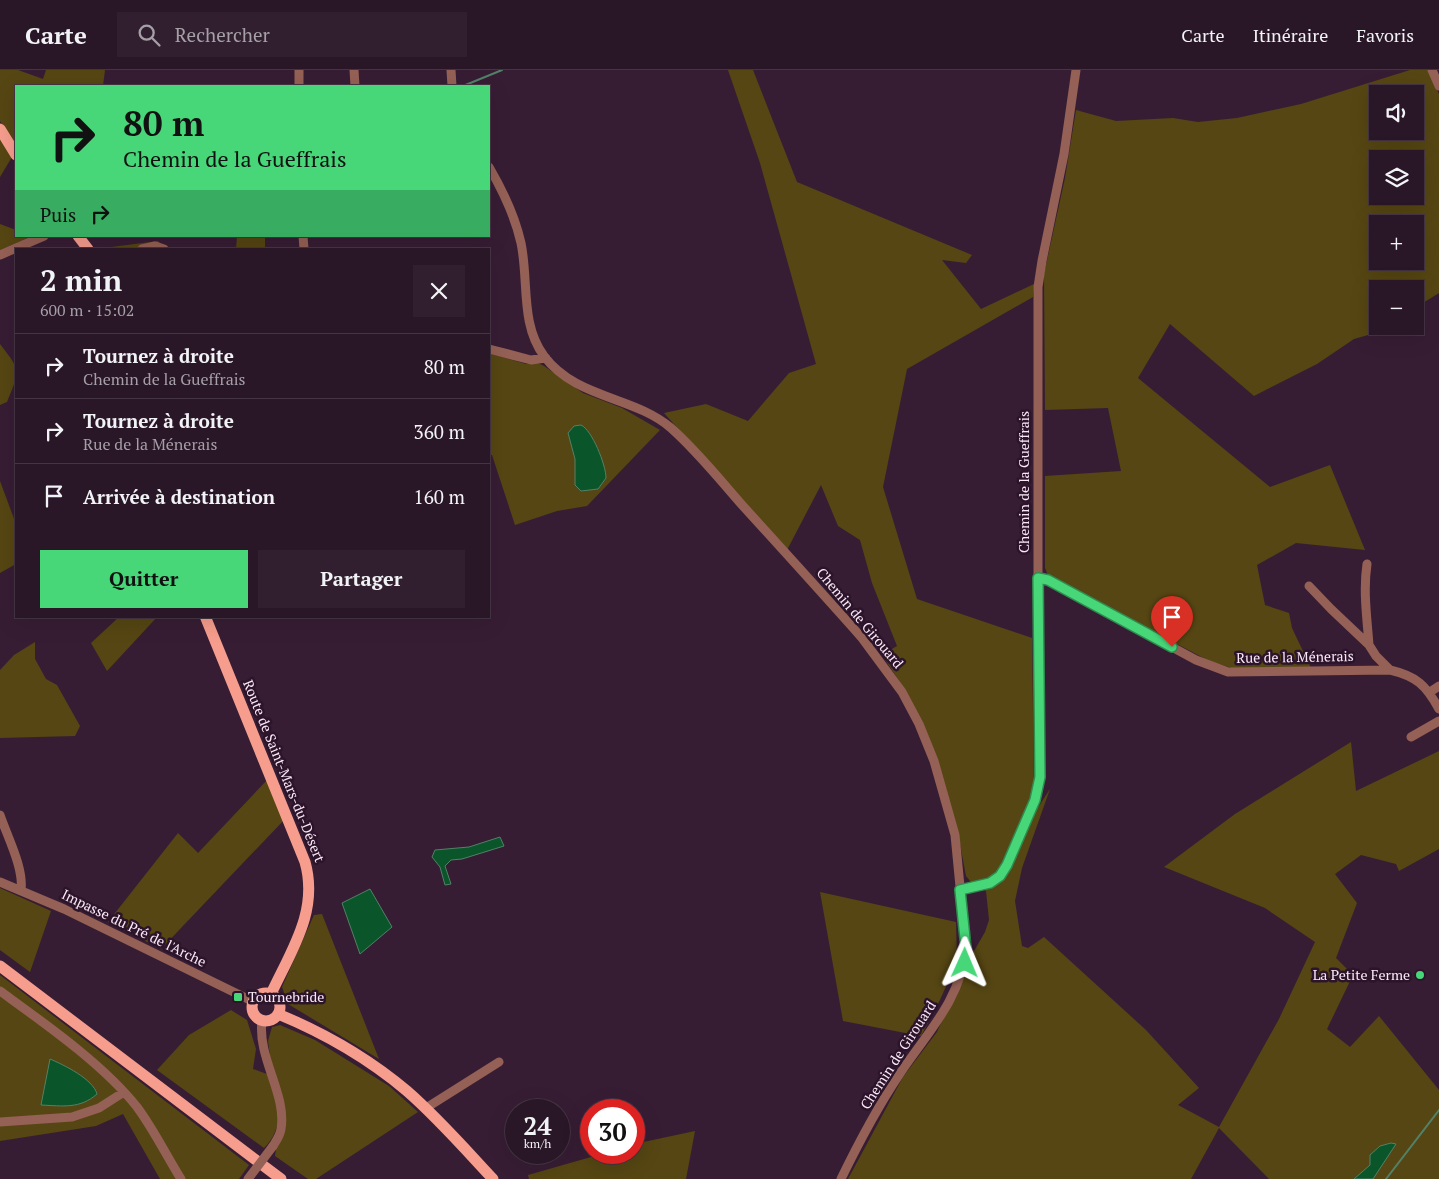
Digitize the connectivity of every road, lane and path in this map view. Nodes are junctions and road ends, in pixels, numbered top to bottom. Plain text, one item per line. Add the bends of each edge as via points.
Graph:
1 (299, 70) edge
2 (354, 70) edge
3 (451, 70) edge
4 (1076, 70) edge
5 (1432, 70) edge
6 (299, 85) edge
7 (355, 85) edge
8 (452, 85) edge
9 (1439, 86) edge
10 (0, 130) edge
11 (15, 153) edge
12 (490, 169) edge
13 (42, 237) edge
14 (79, 237) edge
15 (16, 248) edge
16 (87, 248) edge
17 (146, 248) edge
18 (161, 248) edge
19 (15, 249) edge
20 (0, 255) edge
21 (490, 349) edge
22 (546, 358) junction
23 (1367, 564) dead end
24 (1038, 578) junction
25 (1309, 586) dead end
26 (206, 618) edge
27 (1368, 645) junction
28 (1376, 656) junction
29 (1367, 670) junction
30 (1390, 670) junction
31 (1439, 686) edge
32 (1430, 692) junction
33 (1439, 709) edge
34 (1439, 721) edge
35 (1411, 736) dead end
36 (0, 815) edge
37 (0, 882) edge
38 (20, 890) junction
39 (960, 890) junction
40 (0, 966) edge
41 (0, 991) edge
42 (271, 994) junction
43 (254, 1002) junction
44 (278, 1014) junction
45 (262, 1020) junction
46 (499, 1062) dead end
47 (124, 1092) junction
48 (426, 1108) junction
49 (0, 1122) edge
50 (181, 1179) edge
51 (248, 1179) edge
52 (281, 1179) edge
53 (493, 1179) edge
54 (841, 1179) edge

1 - 6 street
2 - 7 street
3 - 8 street
4 - 24 street, Chemin de la Gueffrais via 1064,154 1038,287
5 - 9 street
10 - 11 main road
12 - 22 street, Chemin de Girouard via 516,225 530,325 538,348
13 - 15 street
14 - 16 main road
17 - 18 street
19 - 20 street
21 - 22 street via 531,360
22 - 39 street, Chemin de Girouard via 580,386 644,412 671,428 881,662 902,692 934,761 955,835
23 - 27 street via 1364,583
24 - 29 street, Rue de la Ménerais via 1048,580 1196,660 1228,672
24 - 39 street, Chemin de la Gueffrais via 1038,789 1003,872 990,883
25 - 27 street
26 - 42 main road, Route de Saint-Mars-du-Désert via 309,874 306,918
27 - 28 street
28 - 29 street
28 - 30 street
29 - 30 street, Rue de la Ménerais
30 - 32 street, Rue de la Ménerais via 1407,674
31 - 32 street
32 - 33 street, Rue de la Ménerais
34 - 35 street
36 - 38 street via 17,863
37 - 38 street, Impasse du Pré de l'Arche
38 - 43 street, Impasse du Pré de l'Arche
39 - 54 street, Chemin de Girouard via 966,948 959,978 940,1018 898,1076
40 - 52 main road
41 - 47 street via 85,1056
42 - 43 main road via 259,996
42 - 44 main road via 280,1005
43 - 45 main road via 253,1011
44 - 45 main road via 271,1020
44 - 48 main road via 364,1059
45 - 51 street, bridge via 262,1043 281,1112 281,1131
46 - 48 street
47 - 49 street via 99,1108 72,1117
47 - 50 street via 153,1130
48 - 53 main road

